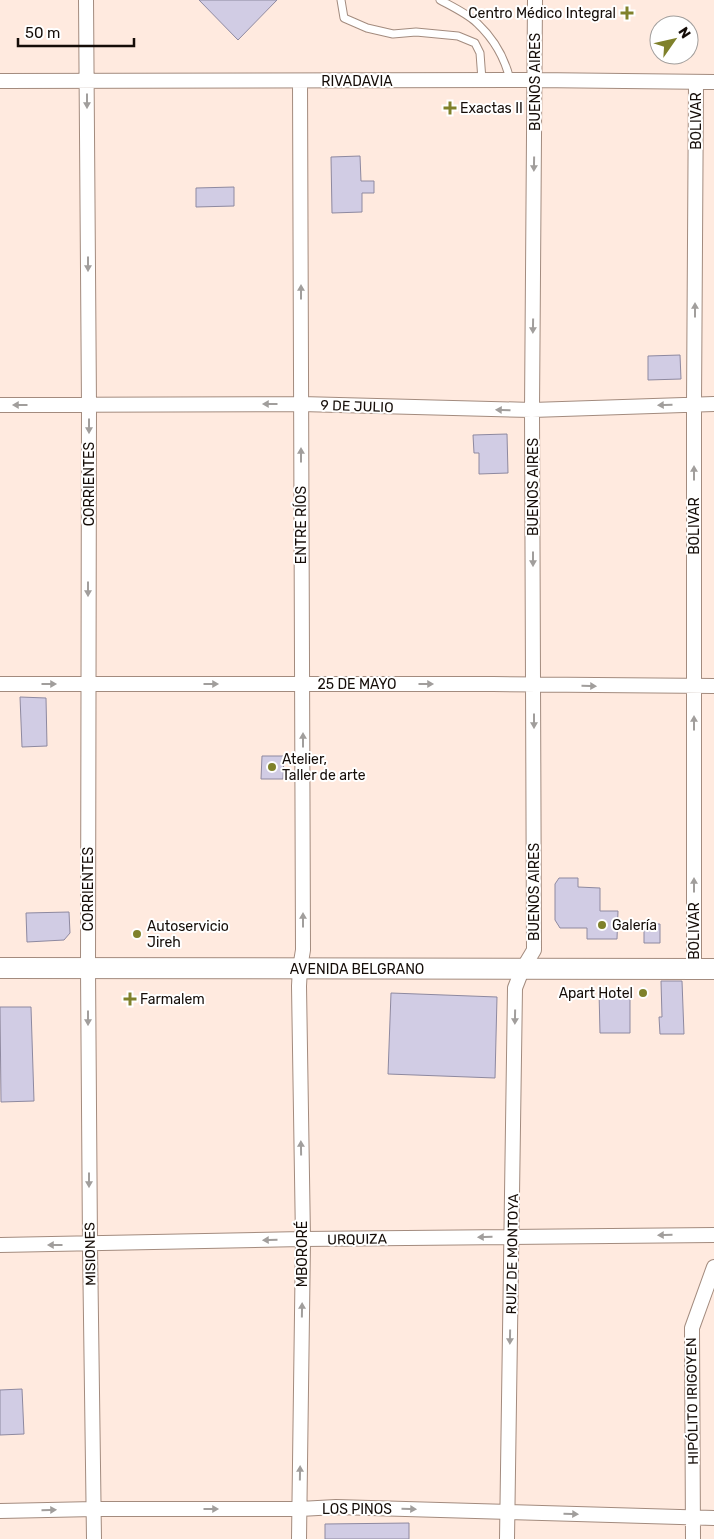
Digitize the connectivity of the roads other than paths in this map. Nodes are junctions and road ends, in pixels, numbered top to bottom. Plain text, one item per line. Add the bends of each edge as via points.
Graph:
1 (86, 0) edge
2 (341, 0) edge
3 (440, 0) edge
4 (535, 0) edge
5 (482, 80) junction
6 (510, 80) junction
7 (535, 80) junction
8 (0, 81) edge
9 (87, 81) junction
10 (300, 82) junction
11 (696, 82) junction
12 (714, 82) edge
13 (301, 404) junction
14 (694, 404) junction
15 (714, 404) edge
16 (0, 405) edge
17 (89, 405) junction
18 (532, 410) junction
19 (0, 684) edge
20 (88, 684) junction
21 (303, 684) junction
22 (534, 685) junction
23 (714, 686) edge
24 (694, 687) junction
25 (0, 968) edge
26 (300, 968) junction
27 (88, 969) junction
28 (704, 969) edge
29 (522, 970) junction
30 (714, 1235) edge
31 (512, 1237) junction
32 (303, 1239) junction
33 (90, 1244) junction
34 (0, 1245) edge
35 (714, 1267) edge
36 (95, 1509) junction
37 (300, 1509) junction
38 (0, 1511) edge
39 (507, 1512) junction
40 (693, 1517) junction
41 (714, 1518) edge
42 (94, 1539) edge
43 (299, 1539) edge
44 (507, 1539) edge
45 (693, 1539) edge

1 - 9 street, CORRIENTES
2 - 5 lane via 344,18 366,28 393,34 416,32 458,36 475,43 480,53
3 - 6 lane via 476,22 499,50
4 - 7 street, BUENOS AIRES
5 - 6 street, RIVADAVIA
5 - 10 street, RIVADAVIA
6 - 7 street, RIVADAVIA
7 - 11 street, RIVADAVIA
7 -> 18 street, BUENOS AIRES
8 - 9 street, RIVADAVIA
9 - 10 street, RIVADAVIA
9 -> 17 street, CORRIENTES
13 -> 10 street, ENTRE RÍOS
11 - 12 street, RIVADAVIA
14 -> 11 street, BOLIVAR
13 -> 17 street, 9 DE JULIO
18 -> 13 street, 9 DE JULIO
21 -> 13 street, ENTRE RÍOS
14 - 15 street, 9 DE JULIO
14 -> 18 street, 9 DE JULIO
24 -> 14 street, BOLIVAR
17 -> 16 street, 9 DE JULIO
17 -> 20 street, CORRIENTES
18 -> 22 street, BUENOS AIRES
19 -> 20 street, 25 DE MAYO
20 -> 21 street, 25 DE MAYO
20 - 27 street, CORRIENTES
21 -> 22 street, 25 DE MAYO
26 -> 21 street, ENTRE RÍOS via 303,950
22 -> 24 street, 25 DE MAYO
22 -> 29 street, BUENOS AIRES via 534,950
23 - 24 street, 25 DE MAYO
28 -> 24 street, BOLIVAR
25 - 27 main road, AVENIDA BELGRANO
26 - 27 main road, AVENIDA BELGRANO
26 - 29 main road, AVENIDA BELGRANO
32 -> 26 street, MBORORÉ
27 -> 33 street, MISIONES
28 - 29 main road, AVENIDA BELGRANO
29 -> 31 street, RUIZ DE MONTOYA via 515,988
30 -> 31 street, URQUIZA
31 -> 32 street, URQUIZA
31 -> 39 street, RUIZ DE MONTOYA
32 -> 33 street, URQUIZA
37 -> 32 street, MBORORÉ
33 -> 34 street, URQUIZA
33 - 36 street, MISIONES
35 - 40 street, HIPÓLITO IRIGOYEN via 692,1328
36 -> 37 street, LOS PINOS
38 -> 36 street, LOS PINOS
36 - 42 street, MISIONES
37 -> 39 street, LOS PINOS via 336,1507
37 - 43 street, MBORORÉ
39 -> 40 street, LOS PINOS
39 - 44 street, RUIZ DE MONTOYA
40 - 41 street, LOS PINOS
40 - 45 street, HIPÓLITO IRIGOYEN

